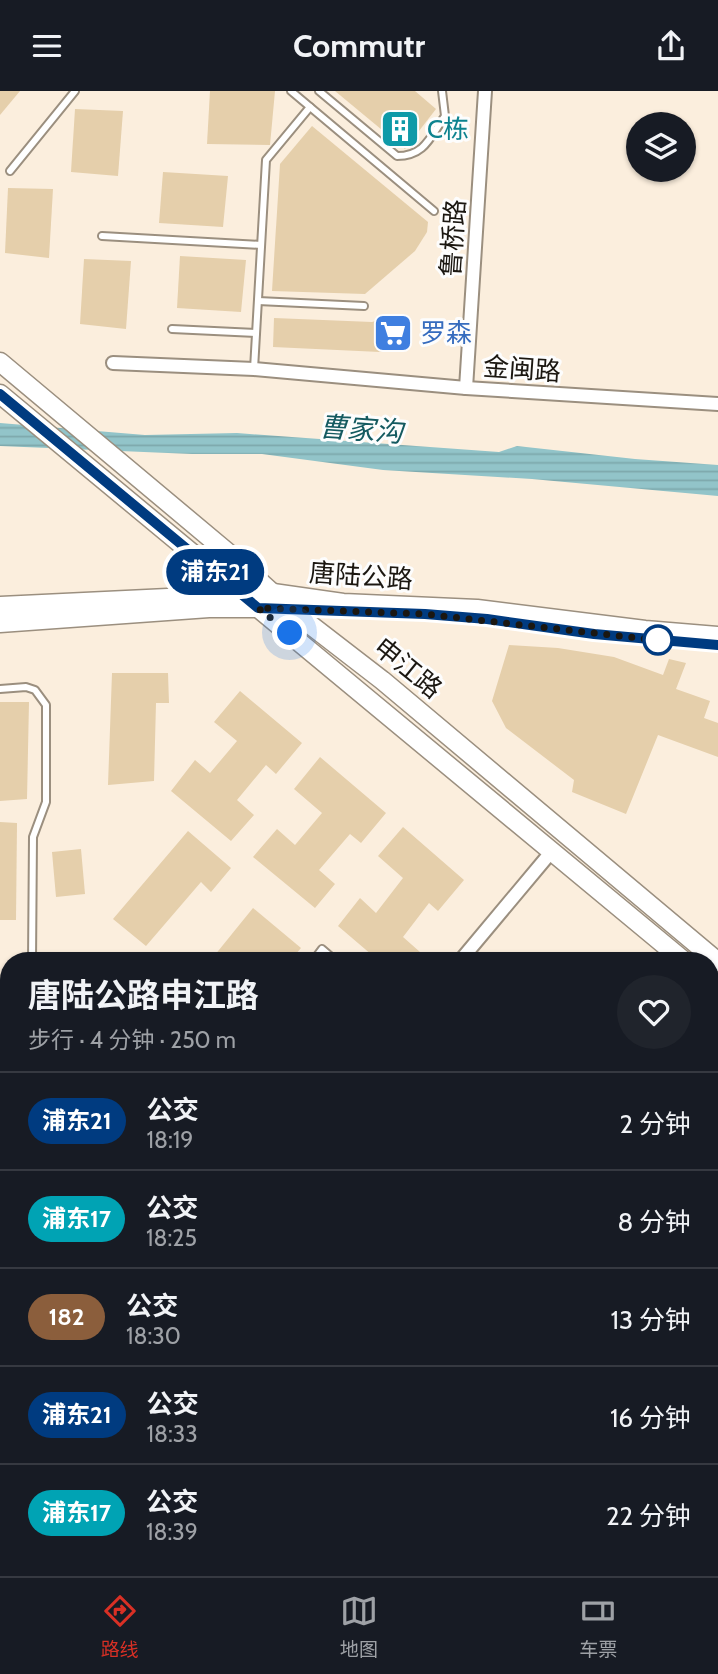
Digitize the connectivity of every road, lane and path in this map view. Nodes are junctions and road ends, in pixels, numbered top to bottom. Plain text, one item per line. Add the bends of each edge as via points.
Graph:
1 (75, 91) edge
2 (291, 91) edge
3 (319, 91) edge
4 (442, 91) edge
5 (485, 91) edge
6 (310, 107) junction
7 (10, 171) dead end
8 (434, 211) dead end
9 (102, 236) dead end
10 (261, 245) junction
11 (258, 301) junction
12 (364, 306) dead end
13 (172, 329) dead end
14 (256, 333) junction
15 (0, 362) edge
16 (113, 363) dead end
17 (254, 369) junction
18 (466, 388) junction
19 (0, 394) edge
20 (718, 404) edge
21 (273, 593) junction
22 (241, 594) junction
23 (0, 606) edge
24 (258, 608) junction
25 (290, 609) junction
26 (0, 623) edge
27 (718, 636) edge
28 (718, 645) edge
29 (0, 689) edge
30 (552, 851) junction
31 (32, 952) edge
32 (468, 952) edge
33 (673, 952) edge
34 (706, 952) edge

1 - 7 lane
2 - 6 lane
3 - 4 lane via 397,156 412,156 445,116
5 - 18 street, 鲁桥路
6 - 8 lane
6 - 10 lane via 266,160
9 - 10 lane
10 - 11 lane
11 - 12 lane
11 - 14 lane
13 - 14 lane
14 - 17 lane
15 - 21 main road, 申江路
16 - 17 street, 金闽路
17 - 18 street, 金闽路
18 - 20 street, 金闽路
19 - 22 main road, 申江路
21 - 22 main road, 唐陆公路
21 - 25 main road, 申江路
21 - 27 main road, 唐陆公路 via 343,603 477,609
22 - 23 main road, 唐陆公路
22 - 24 main road, 申江路
24 - 25 main road, 唐陆公路
24 - 26 main road, 唐陆公路
24 - 30 main road, 申江路
25 - 28 main road, 唐陆公路 via 450,616
25 - 34 main road, 申江路 via 382,680
29 - 31 lane via 35,690 46,705 46,802 33,837
30 - 32 street
30 - 33 main road, 申江路

